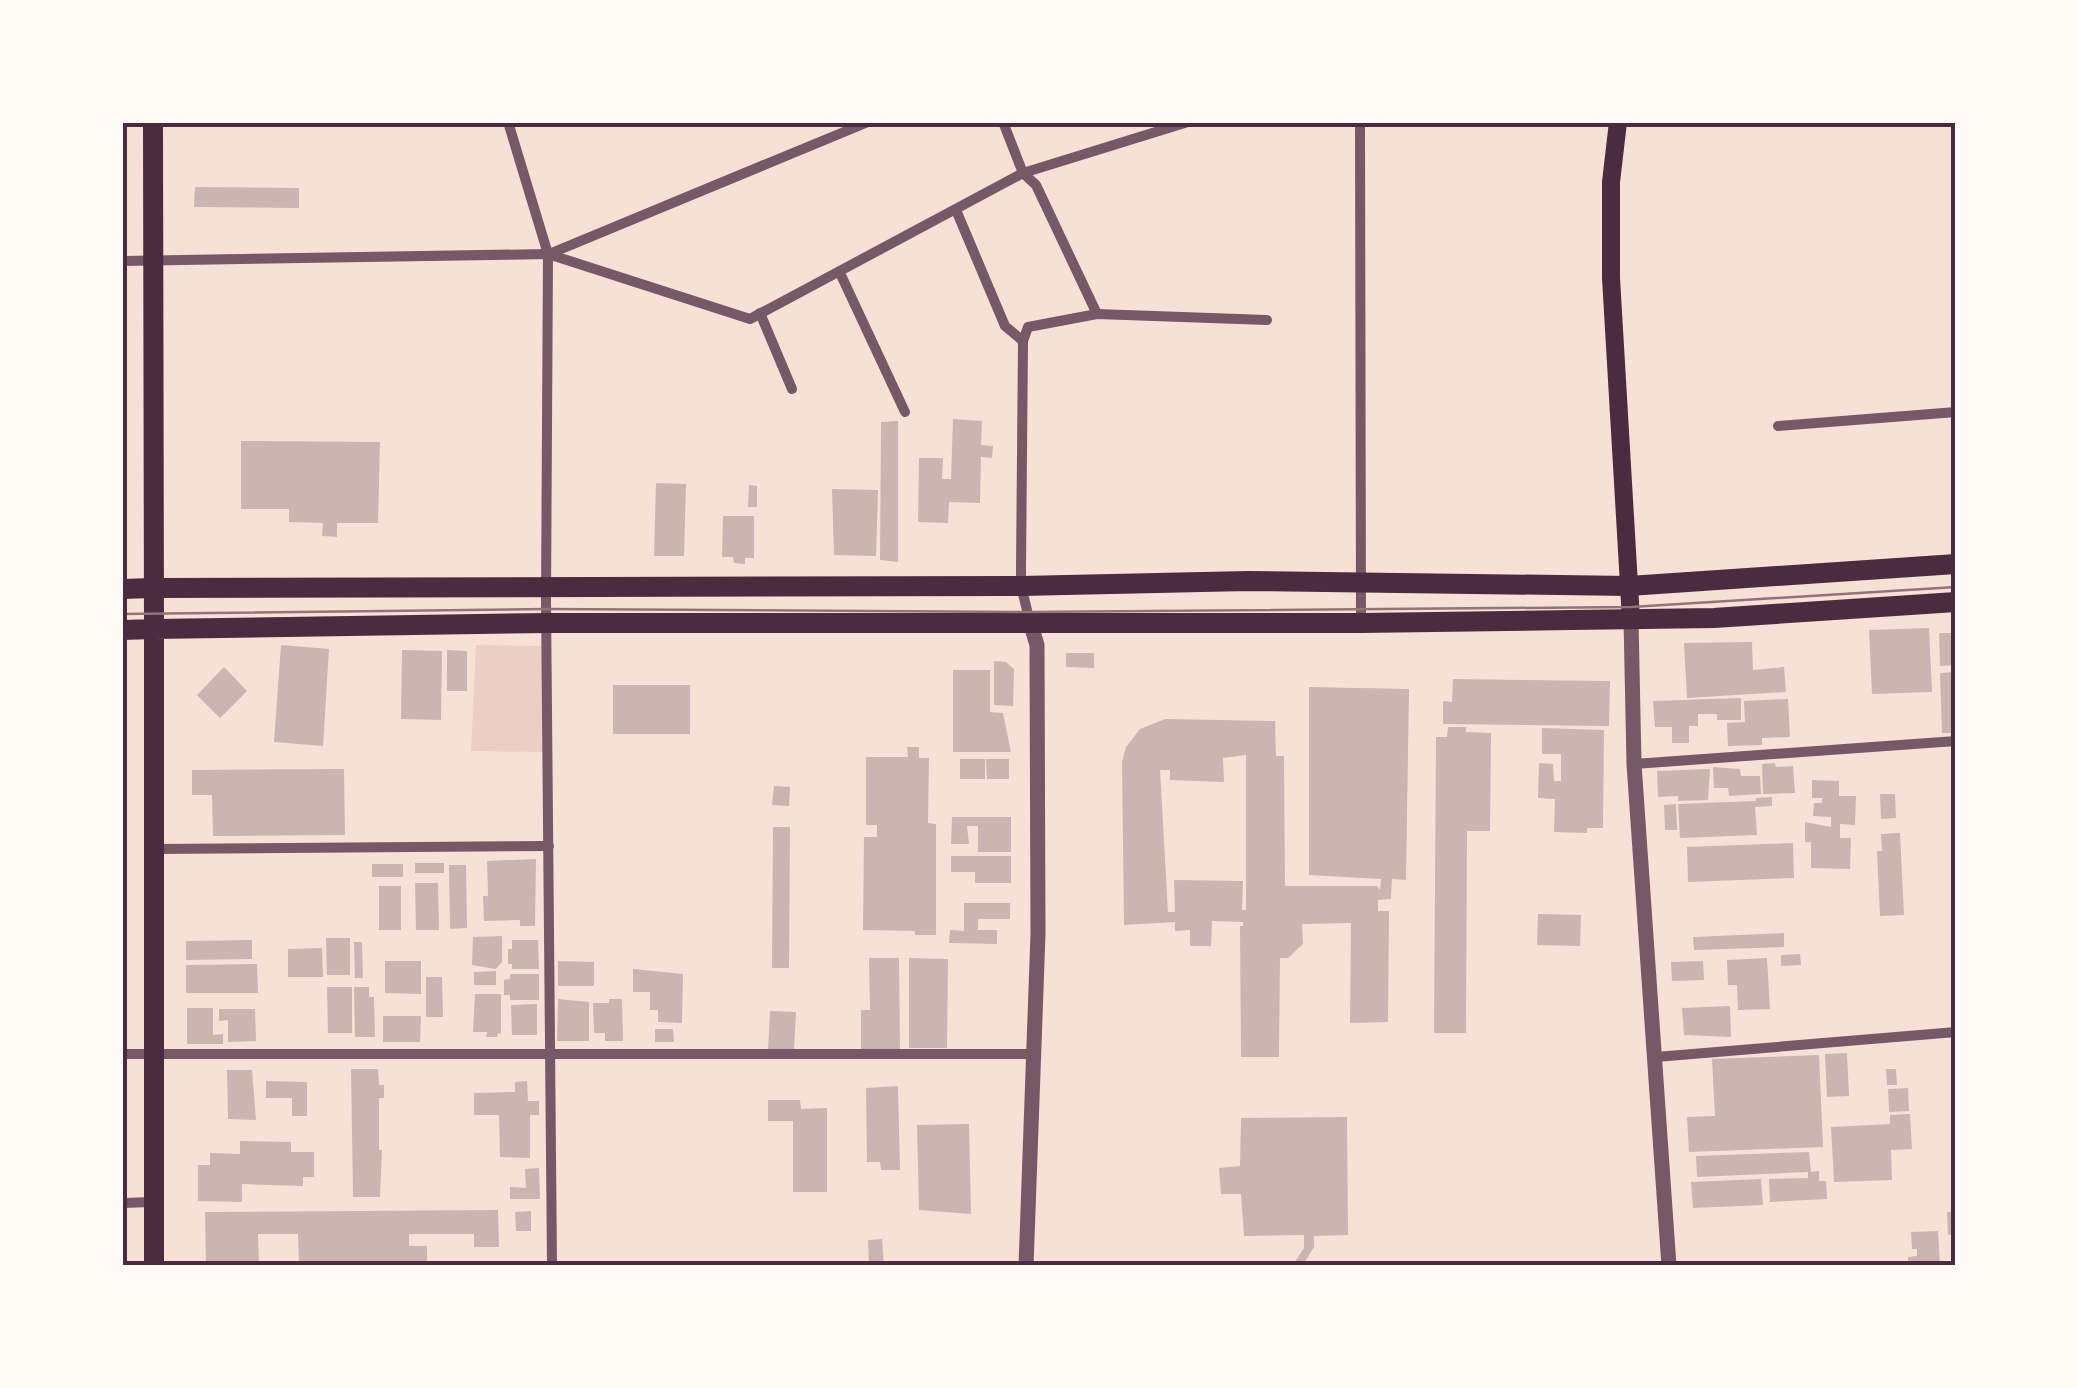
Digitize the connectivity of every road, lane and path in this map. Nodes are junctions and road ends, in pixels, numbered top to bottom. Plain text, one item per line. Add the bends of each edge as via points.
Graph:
1 (153, 122) edge
2 (508, 122) edge
3 (868, 122) edge
4 (1003, 122) edge
5 (1188, 122) edge
6 (1360, 122) edge
7 (1618, 122) edge
8 (1023, 173) junction
9 (956, 210) junction
10 (548, 254) junction
11 (122, 262) edge
12 (154, 263) junction
13 (840, 273) junction
14 (760, 314) junction
15 (1097, 314) junction
16 (1267, 320) dead end
17 (1023, 341) junction
18 (792, 389) dead end
19 (905, 412) dead end
20 (1956, 412) edge
21 (1778, 426) dead end
22 (1956, 564) edge
23 (1363, 584) junction
24 (1021, 586) junction
25 (1628, 586) junction
26 (547, 587) junction
27 (154, 588) junction
28 (122, 589) edge
29 (1956, 602) edge
30 (1632, 619) junction
31 (1030, 622) junction
32 (548, 623) junction
33 (1362, 623) junction
34 (122, 630) edge
35 (154, 630) junction
36 (1956, 741) edge
37 (1634, 764) junction
38 (549, 846) junction
39 (154, 849) junction
40 (1956, 1032) edge
41 (550, 1052) junction
42 (122, 1054) edge
43 (1032, 1054) junction
44 (153, 1055) junction
45 (1656, 1057) junction
46 (153, 1202) junction
47 (122, 1203) edge
48 (154, 1266) edge
49 (552, 1266) edge
50 (1026, 1266) edge
51 (1669, 1266) edge

1 - 12 main road
2 - 10 street
3 - 10 street
4 - 8 street
5 - 8 street
6 - 23 street
7 - 25 main road via 1612,278
8 - 9 street
8 - 15 street via 1036,185
9 - 13 street
9 - 17 street via 1005,326
10 - 12 street
10 - 14 street via 750,319
10 - 26 street
11 - 12 street
12 - 27 main road
13 - 14 street
13 - 19 street
14 - 18 street
15 - 16 street
15 - 17 street via 1028,327
17 - 24 street
20 - 21 street
22 - 25 main road
23 - 24 main road
23 - 25 main road
23 - 33 street
24 - 26 main road
24 - 31 street
25 - 30 main road
26 - 27 main road
26 - 32 street
27 - 28 main road
27 - 35 main road
29 - 30 main road
30 - 33 main road
30 - 37 street
31 - 32 main road
31 - 33 main road
31 - 43 street via 1037,645 1039,808
32 - 35 main road
32 - 38 street
34 - 35 main road
35 - 39 main road
36 - 37 street
37 - 45 street
38 - 39 street
38 - 41 street
39 - 44 main road
40 - 45 street
41 - 43 street
41 - 44 street
41 - 49 street
42 - 44 street
43 - 50 street
44 - 46 main road
45 - 51 street
46 - 47 street
46 - 48 main road

